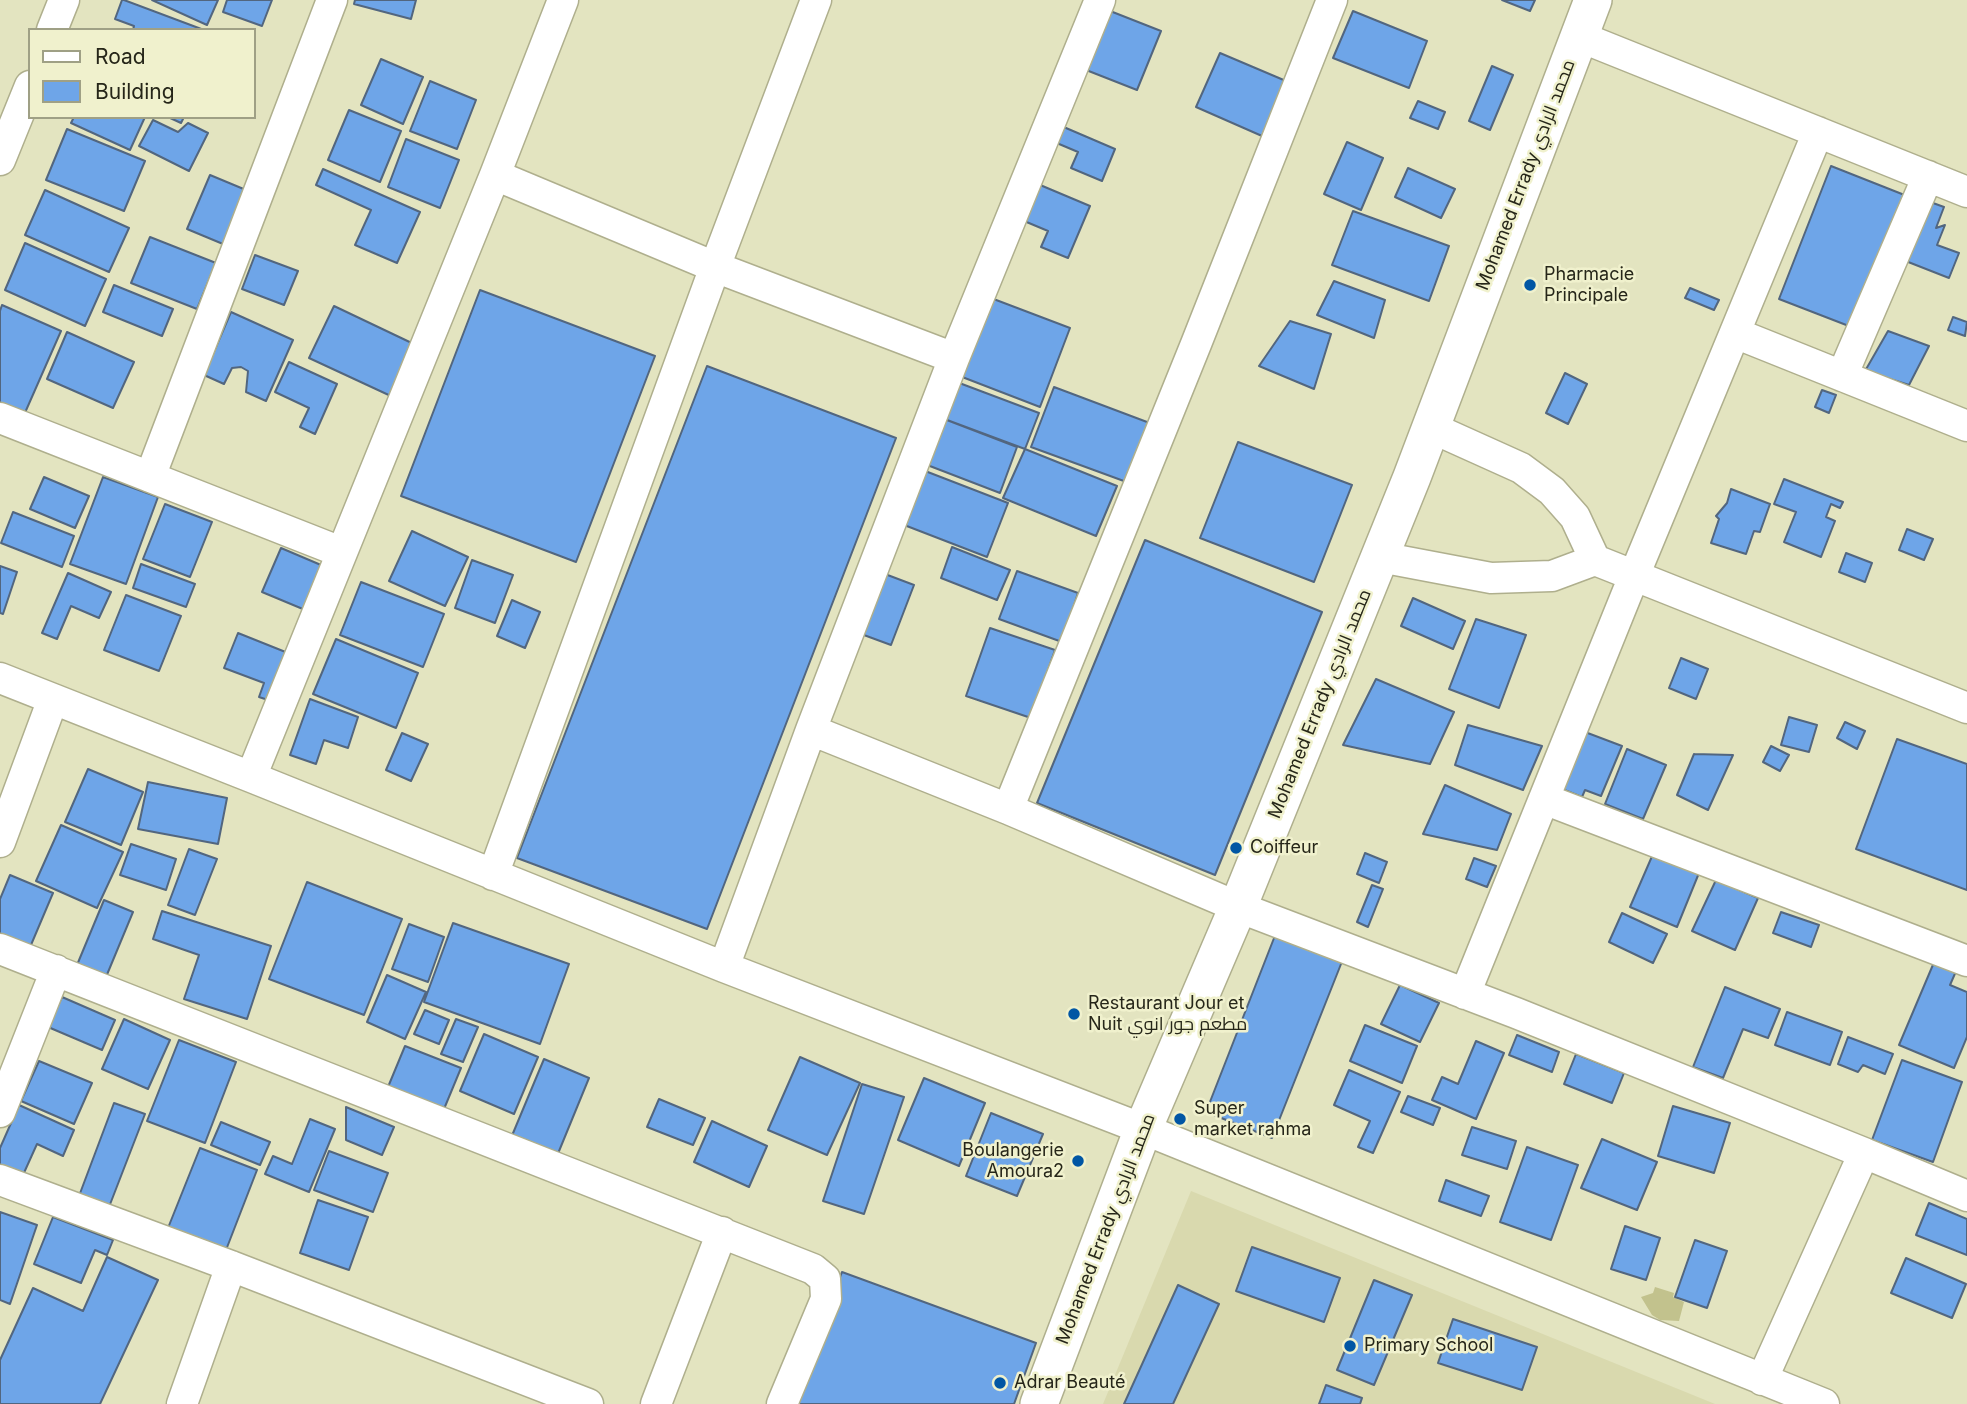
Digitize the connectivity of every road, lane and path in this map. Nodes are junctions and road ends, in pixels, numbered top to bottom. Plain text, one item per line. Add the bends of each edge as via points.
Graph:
1 (64, 0) edge
2 (332, 0) edge
3 (563, 0) edge
4 (816, 0) edge
5 (1100, 0) edge
6 (1332, 0) edge
7 (1593, 0) edge
8 (53, 28) edge
9 (1578, 36) junction
10 (28, 91) edge
11 (1818, 132) junction
12 (0, 160) edge
13 (495, 175) junction
14 (1928, 176) junction
15 (1967, 192) edge
16 (715, 267) junction
17 (1735, 333) junction
18 (954, 358) junction
19 (1842, 376) junction
20 (0, 418) edge
21 (1967, 426) edge
22 (1430, 427) junction
23 (150, 477) junction
24 (341, 552) junction
25 (1380, 557) junction
26 (1595, 560) junction
27 (1634, 576) junction
28 (0, 678) edge
29 (53, 699) junction
30 (1967, 708) edge
31 (811, 730) junction
32 (251, 777) junction
33 (1544, 799) junction
34 (1008, 809) junction
35 (0, 842) edge
36 (493, 875) junction
37 (1238, 907) junction
38 (0, 949) edge
39 (1967, 961) edge
40 (724, 967) junction
41 (56, 970) junction
42 (1465, 994) junction
43 (0, 1112) edge
44 (1143, 1129) junction
45 (1864, 1153) junction
46 (0, 1180) edge
47 (1967, 1196) edge
48 (722, 1232) junction
49 (231, 1266) junction
50 (1762, 1380) junction
51 (182, 1404) edge
52 (588, 1404) edge
53 (656, 1404) edge
54 (782, 1404) edge
55 (1039, 1404) edge
56 (1824, 1404) edge

1 - 8 street
2 - 23 street
3 - 13 street
4 - 16 street
5 - 18 street
6 - 34 street
7 - 9 street, Mohamed Errady محمد الرادي
9 - 11 street
9 - 22 street, Mohamed Errady محمد الرادي
10 - 12 street
11 - 14 street
11 - 17 street
13 - 16 street
13 - 24 street
14 - 15 street
14 - 19 street
16 - 18 street
16 - 36 street
17 - 19 street
17 - 27 street
18 - 31 street
19 - 21 street
20 - 23 street
22 - 25 street, Mohamed Errady محمد الرادي
22 - 26 street via 1521,468 1552,491 1575,517
23 - 24 street
24 - 32 street
25 - 26 street via 1491,578 1552,576
25 - 37 street, Mohamed Errady محمد الرادي
26 - 27 street
27 - 30 street
27 - 33 street
28 - 29 street
29 - 32 street
29 - 35 street
31 - 34 street
31 - 40 street
32 - 36 street
33 - 39 street
33 - 42 street
34 - 37 street
36 - 40 street
37 - 42 street
37 - 44 street, Mohamed Errady محمد الرادي
38 - 41 street
40 - 44 street
41 - 43 street
41 - 48 street
42 - 45 street
44 - 50 street
44 - 55 street, Mohamed Errady محمد الرادي
45 - 47 street
45 - 50 street
46 - 49 street
48 - 53 street
48 - 54 street via 813,1269 825,1279 826,1299
49 - 51 street
49 - 52 street
50 - 56 street

